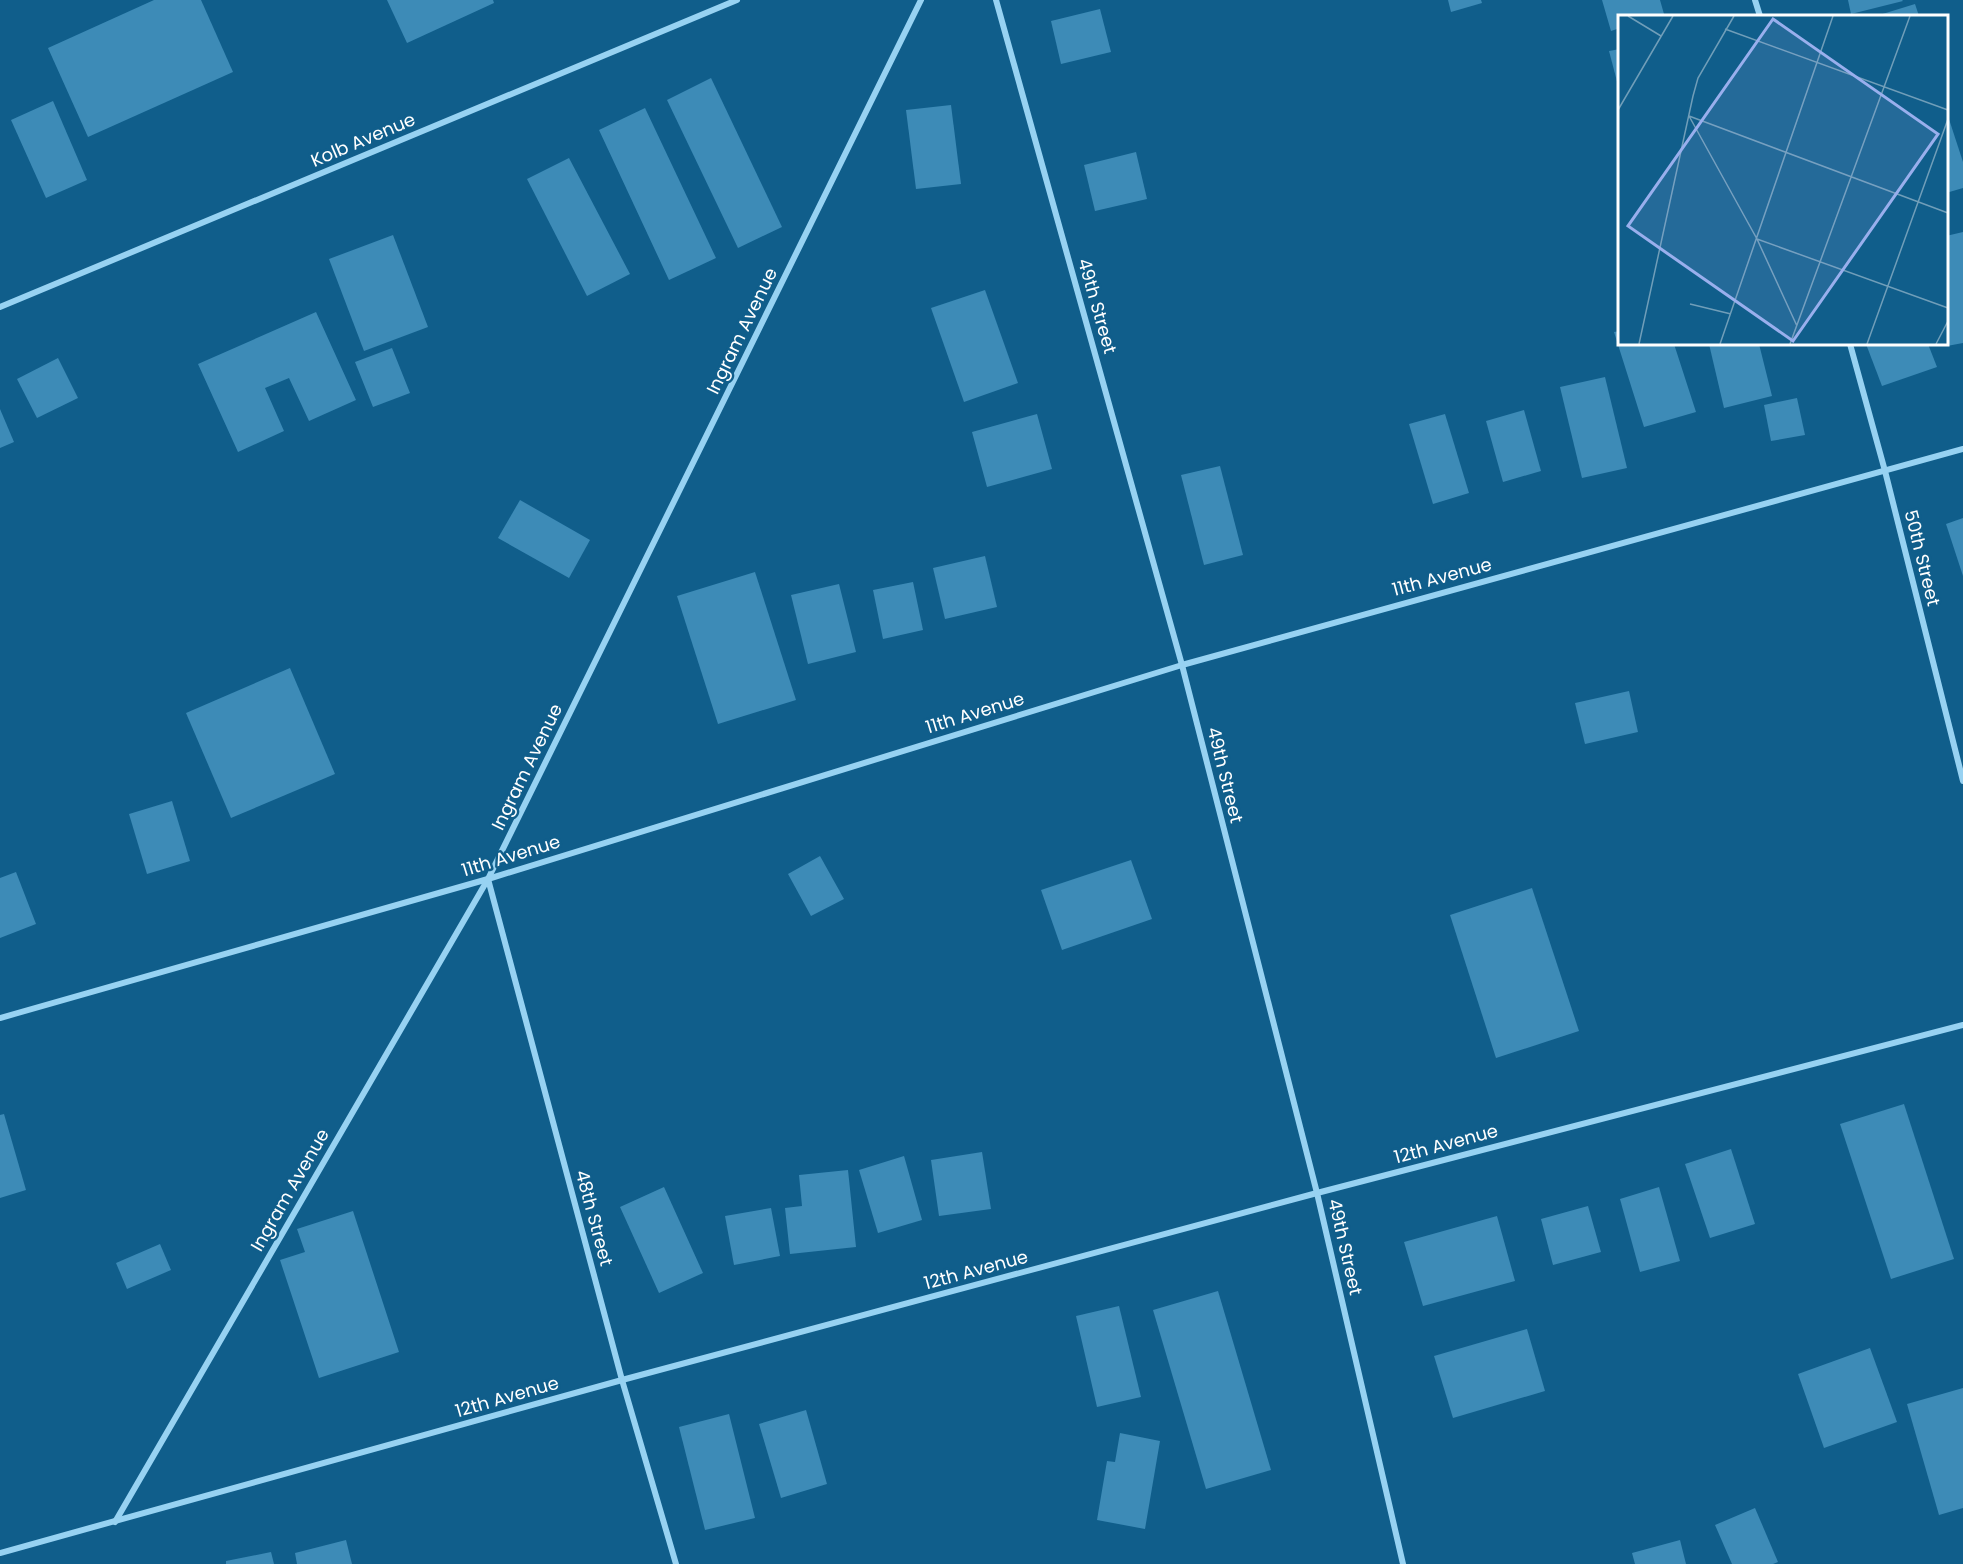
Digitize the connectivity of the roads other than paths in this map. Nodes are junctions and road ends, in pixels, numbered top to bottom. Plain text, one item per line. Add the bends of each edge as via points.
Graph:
1 (737, 0) edge
2 (921, 0) edge
3 (996, 0) edge
4 (1755, 0) edge
5 (1760, 15) edge
6 (0, 307) edge
7 (1850, 345) edge
8 (1963, 449) edge
9 (1885, 471) junction
10 (1182, 665) junction
11 (1963, 781) edge
12 (488, 879) junction
13 (0, 1018) edge
14 (1963, 1025) edge
15 (1317, 1194) junction
16 (622, 1380) junction
17 (115, 1523) junction
18 (0, 1553) edge
19 (676, 1564) edge
20 (1403, 1564) edge

1 - 6 street, Kolb Avenue
2 - 12 street, Ingram Avenue
3 - 10 street, 49th Street
4 - 5 street
7 - 9 street, 50th Street
8 - 9 street, 11th Avenue
9 - 10 street, 11th Avenue
9 - 11 street, 50th Street
10 - 12 street, 11th Avenue
10 - 15 street, 49th Street
12 - 13 street, 11th Avenue
12 - 16 street, 48th Street
12 - 17 street, Ingram Avenue
14 - 15 street, 12th Avenue
15 - 16 street, 12th Avenue
15 - 20 street, 49th Street
16 - 17 street, 12th Avenue
16 - 19 street, 48th Street
17 - 18 street, 12th Avenue

